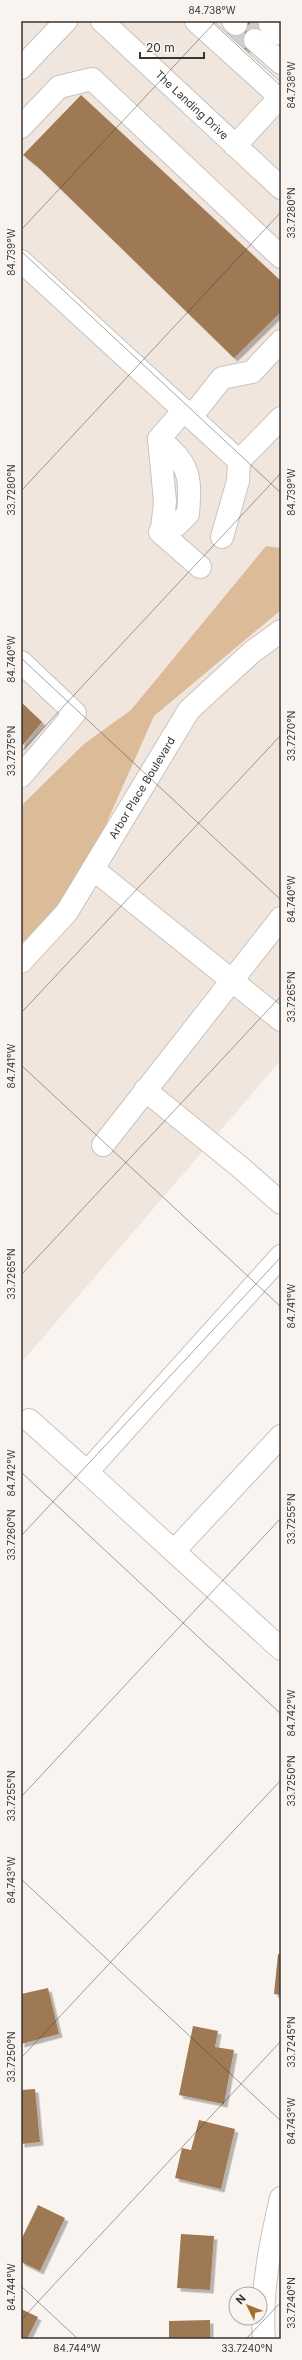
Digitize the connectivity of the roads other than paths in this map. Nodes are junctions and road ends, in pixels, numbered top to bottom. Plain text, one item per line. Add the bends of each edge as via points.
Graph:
1 (66, 21) edge
2 (102, 21) edge
3 (196, 21) edge
4 (263, 36) edge
5 (281, 48) edge
6 (281, 63) edge
7 (21, 68) edge
8 (280, 89) edge
9 (21, 127) edge
10 (235, 146) junction
11 (281, 188) edge
12 (281, 256) edge
13 (21, 262) edge
14 (281, 340) edge
15 (188, 414) junction
16 (281, 418) edge
17 (159, 439) dead end
18 (239, 461) junction
19 (160, 532) dead end
20 (222, 537) dead end
21 (200, 567) dead end
22 (281, 631) edge
23 (21, 662) edge
24 (21, 776) edge
25 (93, 869) junction
26 (281, 918) edge
27 (21, 962) edge
28 (231, 980) junction
29 (281, 1020) edge
30 (144, 1090) junction
31 (103, 1145) dead end
32 (281, 1204) edge
33 (281, 1256) edge
34 (29, 1420) dead end
35 (281, 1436) edge
36 (87, 1472) junction
37 (174, 1551) junction
38 (281, 1649) edge
39 (281, 2198) edge
40 (264, 2339) edge

1 - 7 street
2 - 10 street, The Landing Drive
3 - 8 street
4 - 5 street
4 - 6 street
4 - 8 street
8 - 10 street
9 - 12 street via 59,87 92,79
10 - 11 street, The Landing Drive
13 - 15 street
14 - 15 street via 252,372 222,378
15 - 17 street
15 - 18 street
16 - 18 street
18 - 20 street via 238,481
19 - 21 street
22 - 25 street, Arbor Place Boulevard via 252,652 189,710
23 - 24 street via 75,713
25 - 27 street, Arbor Place Boulevard via 67,912
25 - 28 street
26 - 28 street
28 - 29 street
28 - 30 street
30 - 31 street
30 - 32 street via 240,1167
33 - 36 street
34 - 36 street
35 - 37 street
36 - 37 street
37 - 38 street
39 - 40 street via 274,2228 262,2318

